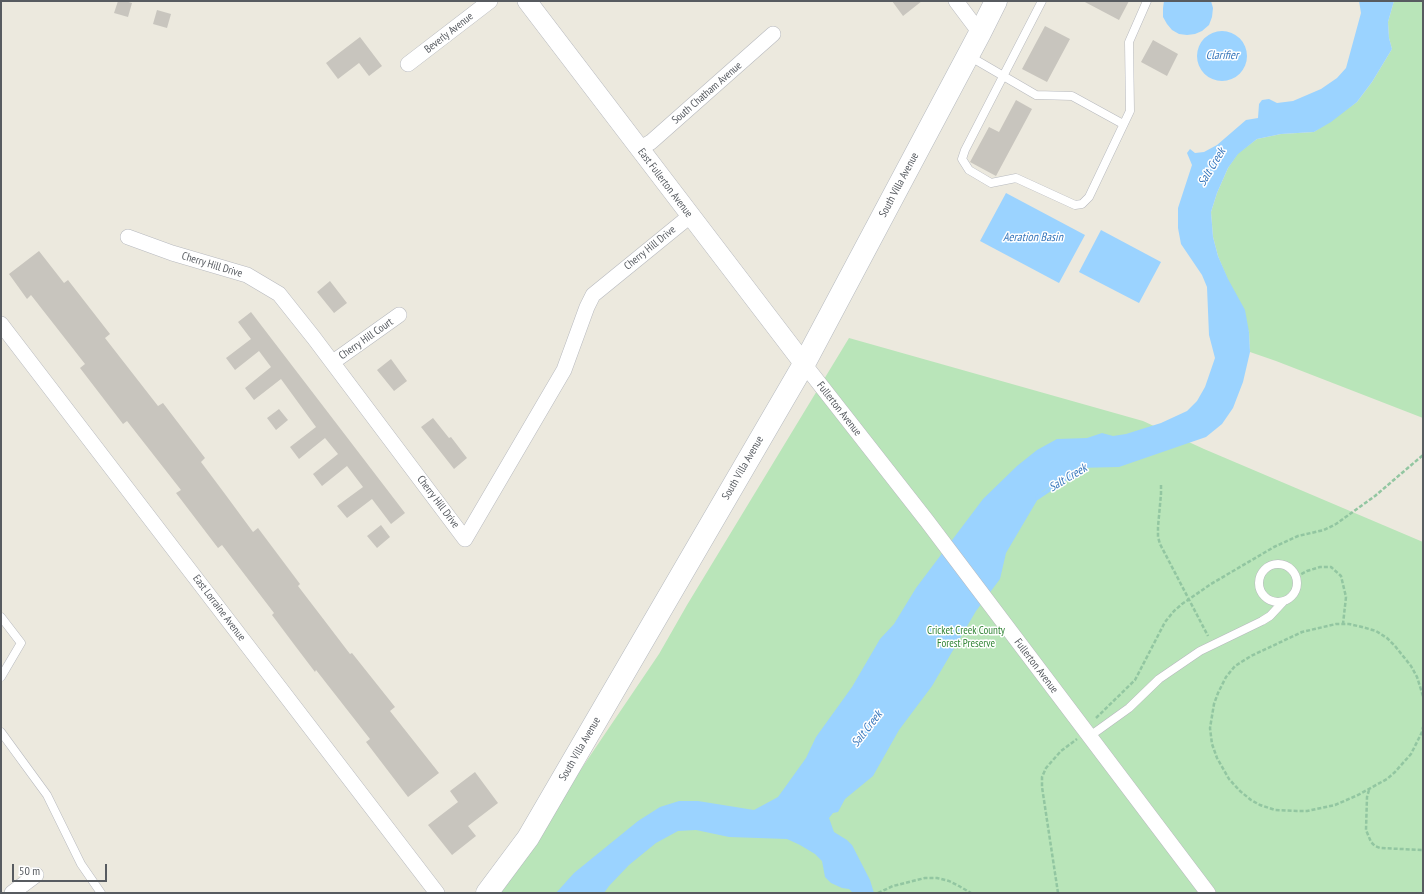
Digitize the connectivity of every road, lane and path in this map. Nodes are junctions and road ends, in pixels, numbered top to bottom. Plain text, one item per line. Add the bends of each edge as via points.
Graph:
1 (490, 1) edge
2 (527, 1) edge
3 (956, 1) edge
4 (996, 1) edge
5 (1042, 1) edge
6 (1146, 1) edge
7 (980, 33) junction
8 (773, 34) dead end
9 (968, 55) junction
10 (408, 64) dead end
11 (1003, 76) junction
12 (1123, 124) junction
13 (639, 149) junction
14 (690, 216) junction
15 (128, 238) dead end
16 (399, 315) dead end
17 (1, 324) edge
18 (332, 362) junction
19 (804, 364) junction
20 (1161, 485) dead end
21 (1296, 577) junction
22 (1283, 602) junction
23 (1, 617) edge
24 (1343, 624) junction
25 (1212, 644) junction
26 (1, 676) edge
27 (1423, 696) edge
28 (1423, 726) edge
29 (1, 732) edge
30 (1090, 736) junction
31 (1369, 790) junction
32 (1423, 850) edge
33 (36, 875) dead end
34 (12, 893) edge
35 (101, 893) edge
36 (437, 893) edge
37 (487, 893) edge
38 (878, 893) edge
39 (971, 893) edge
40 (1208, 893) edge

1 - 10 street, Beverly Avenue
2 - 13 street, East Fullerton Avenue
3 - 7 street
4 - 7 main road, South Villa Avenue
5 - 11 lane
6 - 12 lane via 1129,42 1130,111
7 - 9 main road, South Villa Avenue
8 - 13 street, South Chatham Avenue via 651,142
9 - 11 lane
9 - 19 main road, South Villa Avenue
11 - 12 lane via 1036,95 1072,96
11 - 12 lane via 962,159 969,170 991,183 1016,178 1075,205 1082,204 1089,197
13 - 14 street, East Fullerton Avenue
14 - 18 street, Cherry Hill Drive via 592,295 564,370 465,539
14 - 19 street, East Fullerton Avenue
15 - 18 street, Cherry Hill Drive via 247,276 279,294
16 - 18 street, Cherry Hill Court
17 - 36 street, East Lorraine Avenue
19 - 30 street, Fullerton Avenue
19 - 37 main road, South Villa Avenue via 528,838
20 - 25 path via 1158,527 1160,544
21 - 22 lane via 1296,590
21 - 22 lane via 1289,567 1277,564 1262,574 1260,587 1266,597 1271,601
21 - 24 path via 1320,567 1331,567 1341,576 1346,597
22 - 25 lane via 1262,621
23 - 26 lane via 21,643
24 - 27 path via 1376,631 1387,638 1411,666
24 - 31 path via 1302,632 1235,666 1226,677 1214,704 1210,728 1212,744 1219,764 1229,779 1251,800 1275,810 1307,811 1335,805
25 - 30 lane via 1159,680 1129,708
28 - 31 path via 1417,744 1403,763 1387,779
29 - 35 lane via 48,796 81,864
30 - 40 street, Fullerton Avenue
31 - 32 path via 1366,830 1371,842 1380,848
33 - 34 street
38 - 39 path via 893,886 925,878 937,878 949,881

